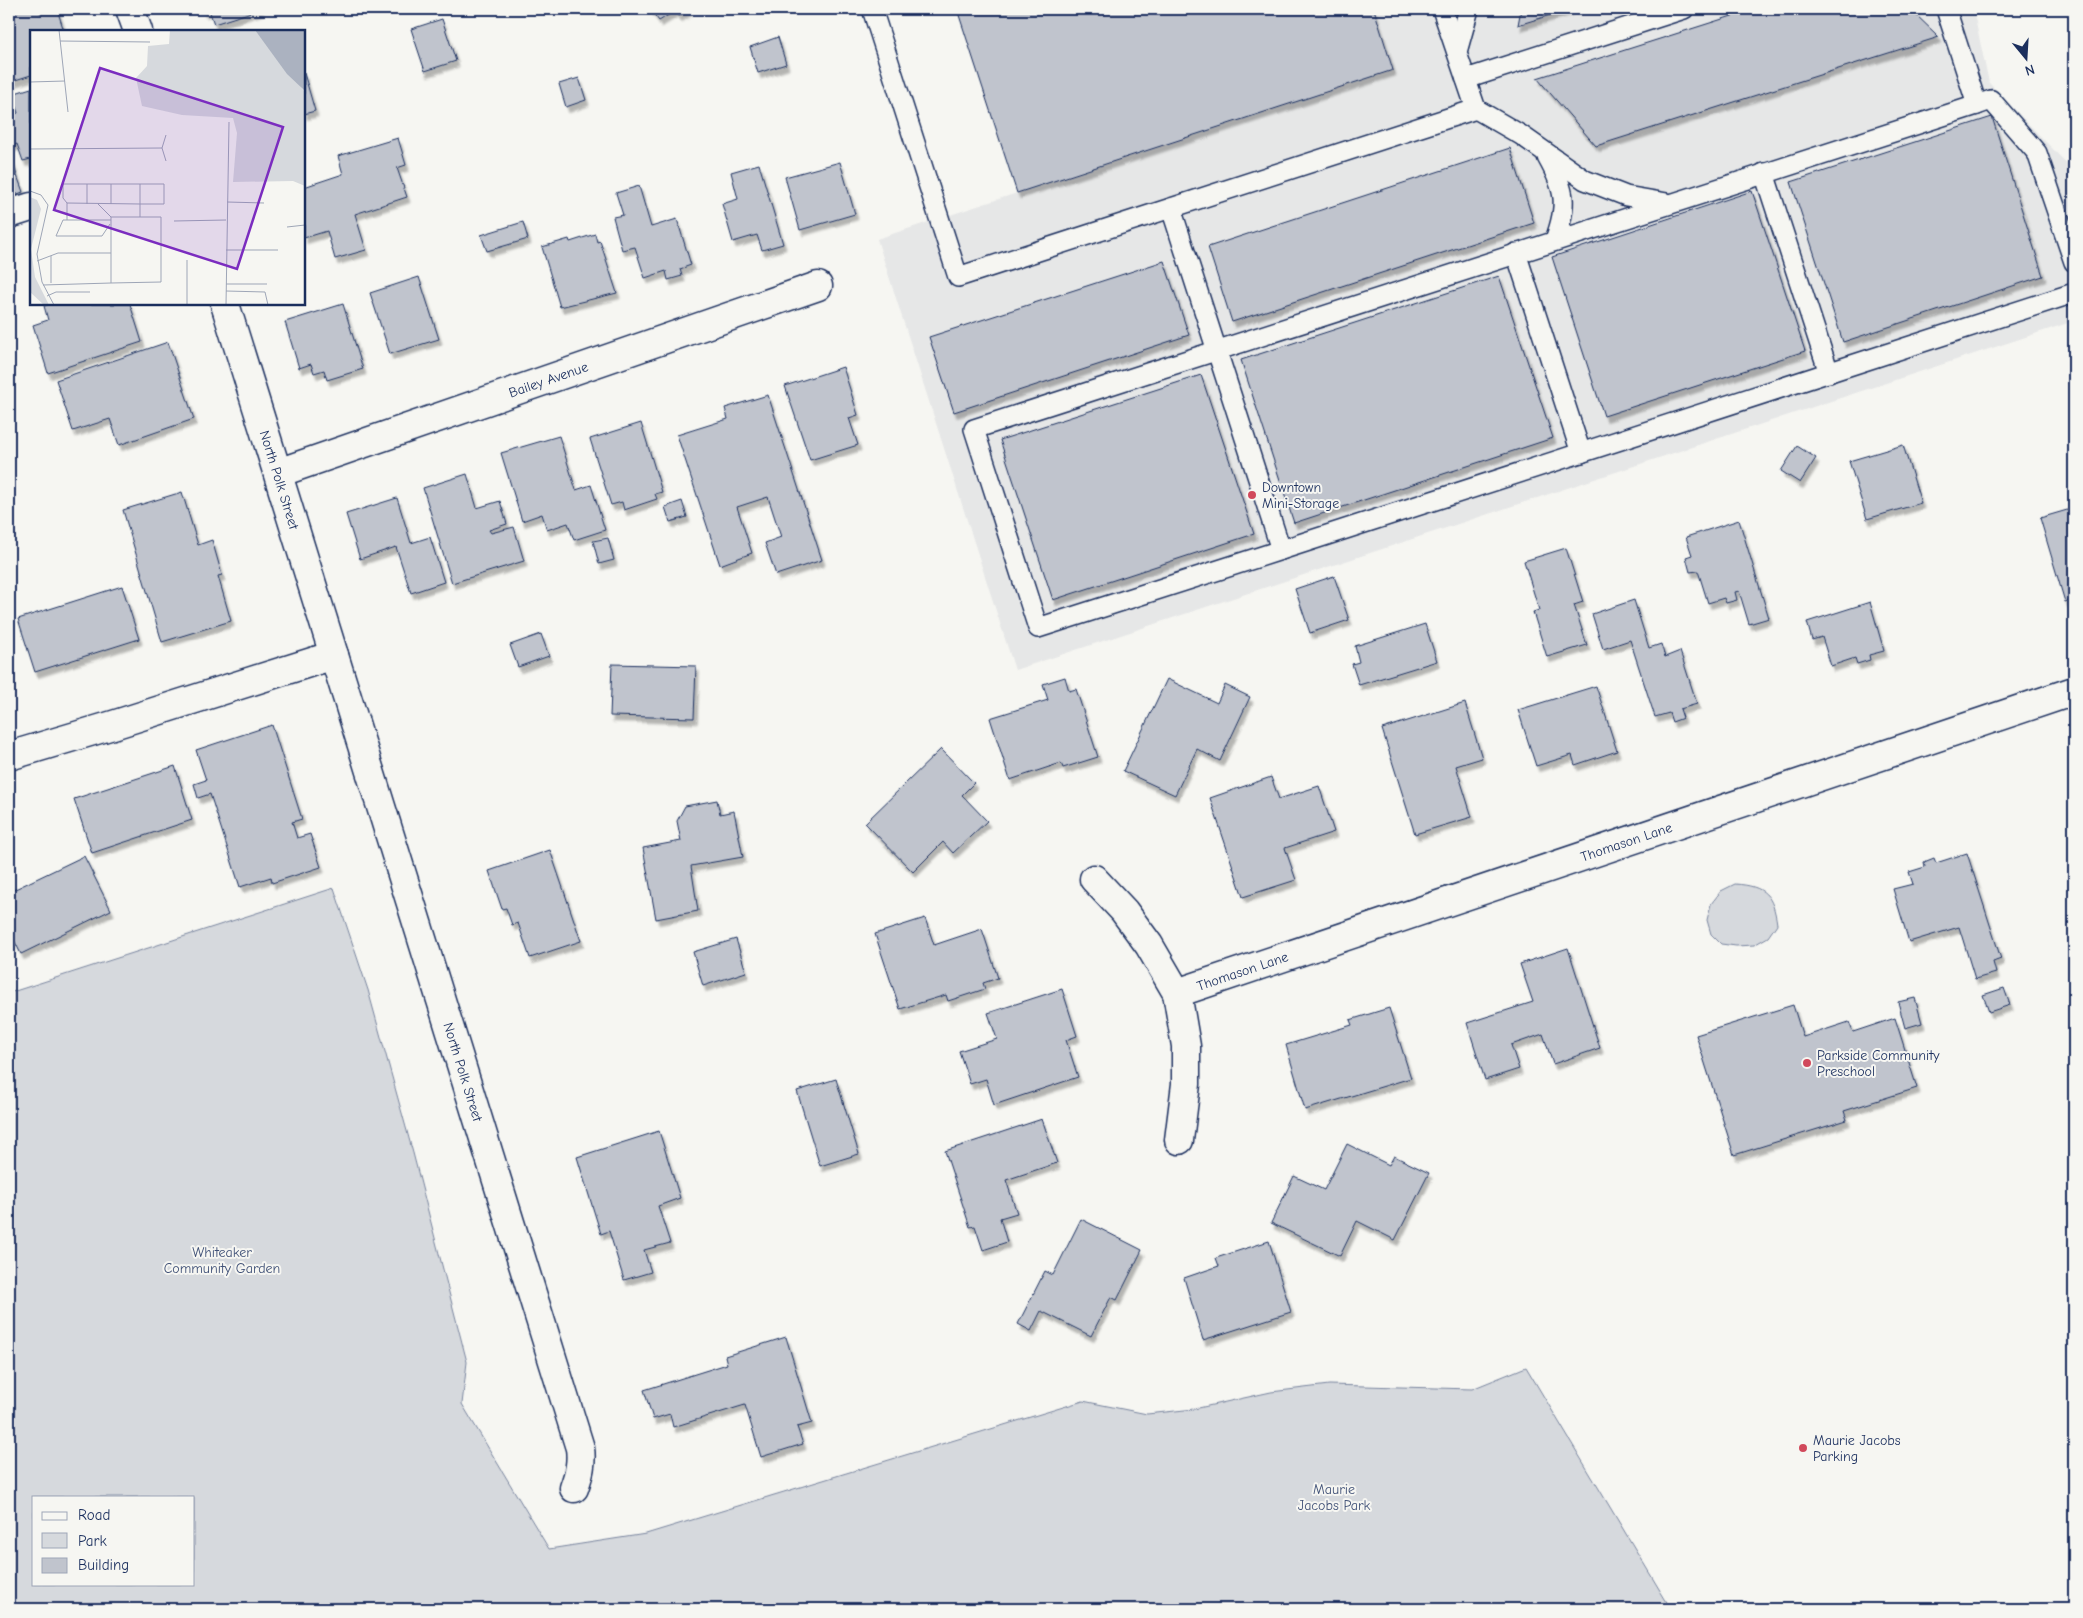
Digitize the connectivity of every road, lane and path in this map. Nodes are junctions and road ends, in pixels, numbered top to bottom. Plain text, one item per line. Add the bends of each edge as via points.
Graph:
1 (130, 9) edge
2 (872, 9) edge
3 (1442, 9) edge
4 (1469, 9) edge
5 (1684, 9) edge
6 (1946, 9) edge
7 (138, 30) edge
8 (1457, 52) junction
9 (1466, 79) junction
10 (1978, 105) junction
11 (1476, 109) junction
12 (1545, 154) junction
13 (1764, 173) junction
14 (1671, 204) junction
15 (30, 207) edge
16 (1171, 208) junction
17 (9, 214) edge
18 (1555, 240) junction
19 (1516, 253) junction
20 (2074, 262) edge
21 (818, 286) dead end
22 (2074, 293) edge
23 (225, 305) edge
24 (1217, 349) junction
25 (1829, 373) junction
26 (1580, 453) junction
27 (278, 473) junction
28 (1281, 550) junction
29 (334, 655) junction
30 (2074, 691) edge
31 (9, 756) edge
32 (1094, 879) dead end
33 (1177, 993) junction
34 (1179, 1140) dead end
35 (574, 1488) dead end

1 - 7 street
2 - 16 lane via 958,277
3 - 8 lane
4 - 8 lane
5 - 9 lane
6 - 10 lane
8 - 9 lane
9 - 11 lane
10 - 13 lane
10 - 20 lane via 1991,100 2037,153
11 - 12 lane via 1521,135
11 - 16 lane
12 - 14 lane via 1599,186 1626,196
12 - 18 lane via 1560,180 1563,201 1563,216
13 - 14 lane
13 - 25 lane
14 - 18 lane
15 - 17 street
16 - 24 lane
18 - 19 lane
19 - 24 lane
19 - 26 lane
21 - 27 street, Bailey Avenue
22 - 25 lane
23 - 27 street, North Polk Street
24 - 28 lane
24 - 28 lane via 974,428 977,438 1038,628
25 - 26 lane
26 - 28 lane
27 - 29 street, North Polk Street
29 - 31 street
29 - 35 street, North Polk Street via 580,1448 582,1459
30 - 33 street, Thomason Lane
32 - 33 street via 1144,938
33 - 34 street via 1186,1046 1186,1084

